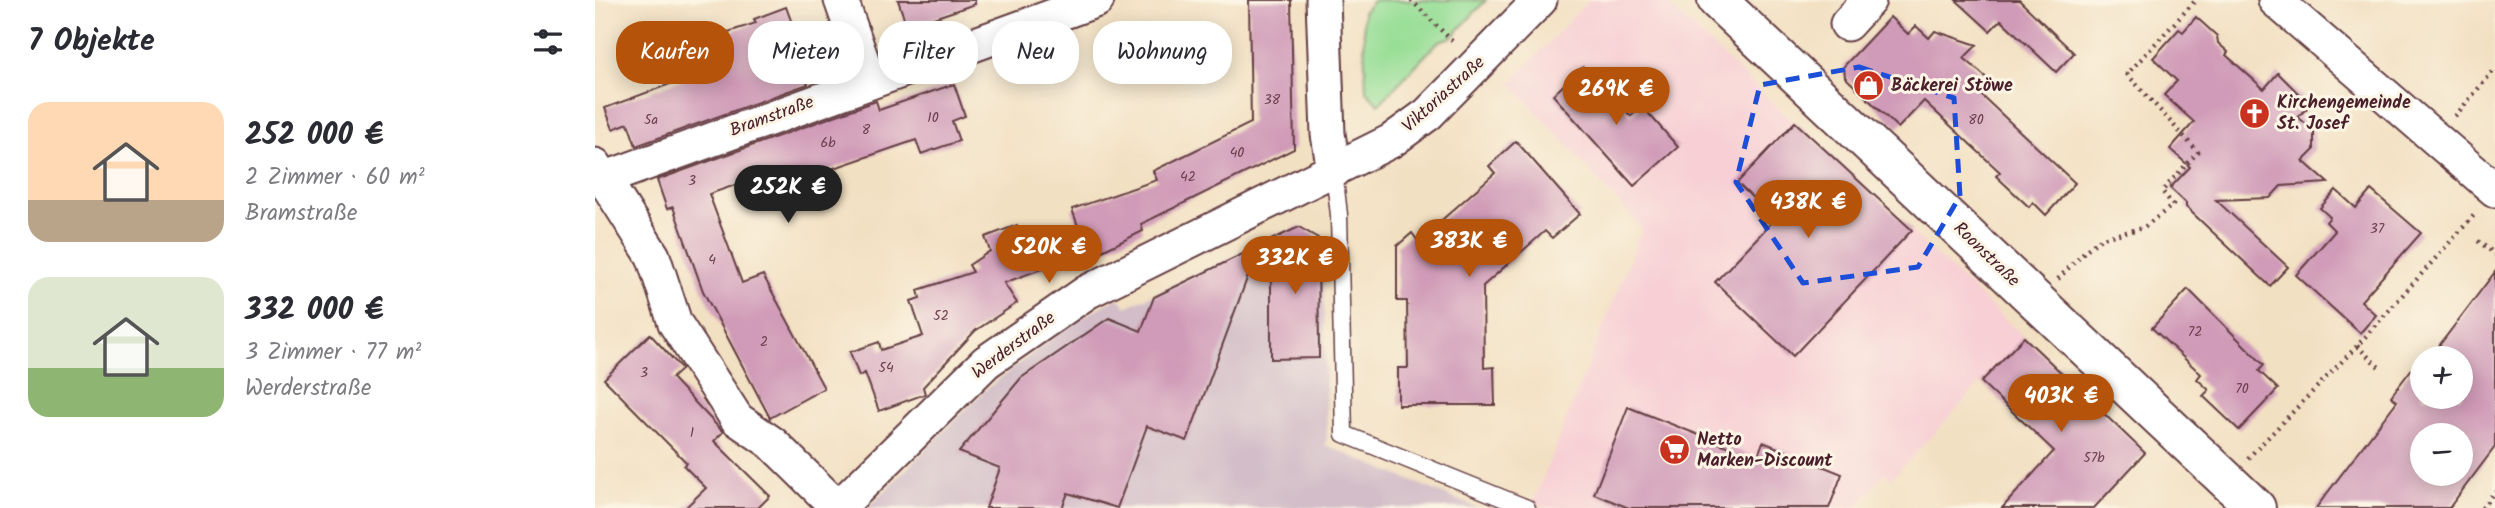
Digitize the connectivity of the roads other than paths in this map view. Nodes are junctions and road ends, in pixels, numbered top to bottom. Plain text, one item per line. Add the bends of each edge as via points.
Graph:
1 (841, 0) edge
2 (1097, 0) edge
3 (1323, 0) edge
4 (1540, 0) edge
5 (1717, 0) edge
6 (1869, 0) edge
7 (2275, 0) edge
8 (1847, 24) dead end
9 (869, 80) junction
10 (1334, 171) junction
11 (601, 172) edge
12 (2486, 201) edge
13 (838, 508) edge
14 (1527, 508) edge
15 (2256, 508) edge

1 - 9 street
2 - 9 street, Bramstraße
3 - 10 street via 1328,134
4 - 10 street, Viktoriastraße via 1428,114 1391,141
5 - 15 street, Roonstraße
6 - 8 street
7 - 12 street via 2435,138
9 - 11 street, Bramstraße
10 - 13 street, Werderstraße via 1087,292 986,362
10 - 14 lane via 1344,434
11 - 13 street via 653,256 675,323 737,419 772,443

